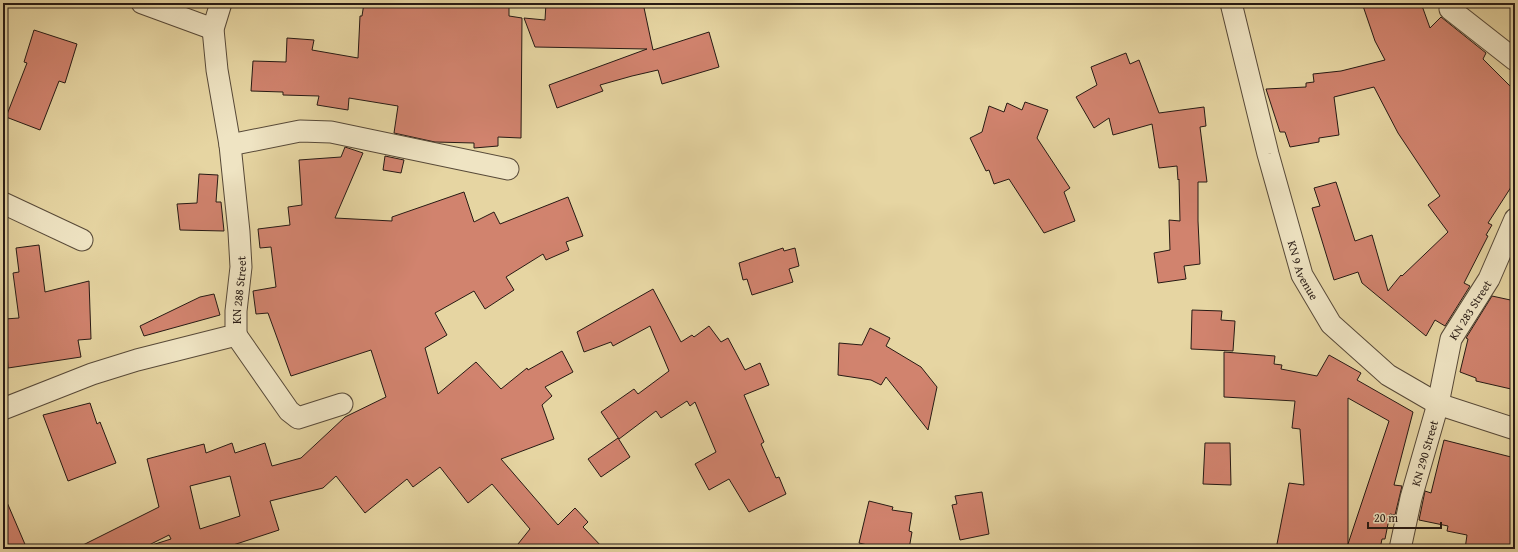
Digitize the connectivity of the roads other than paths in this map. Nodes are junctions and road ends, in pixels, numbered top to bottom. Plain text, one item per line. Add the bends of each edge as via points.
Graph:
1 (142, 3) edge
2 (221, 3) edge
3 (1231, 3) edge
4 (1450, 9) dead end
5 (213, 29) junction
6 (1515, 60) edge
7 (230, 145) junction
8 (508, 169) dead end
9 (3, 203) edge
10 (1515, 220) edge
11 (82, 240) dead end
12 (236, 335) junction
13 (342, 404) dead end
14 (1438, 404) junction
15 (3, 409) edge
16 (1515, 429) edge
17 (1400, 549) edge

1 - 5 street
2 - 5 street, KN 288 Street
3 - 14 street, KN 9 Avenue via 1268,154 1302,275 1331,324 1388,375
4 - 6 street
5 - 7 street, KN 288 Street
7 - 8 street via 300,131 331,132
7 - 12 street, KN 288 Street via 241,267
9 - 11 street
10 - 14 street, KN 283 Street via 1489,280 1451,340
12 - 13 street via 289,411 298,418
12 - 15 street, KN 288 Street via 92,374
14 - 16 street, KN 9 Avenue
14 - 17 street, KN 290 Street via 1411,498

